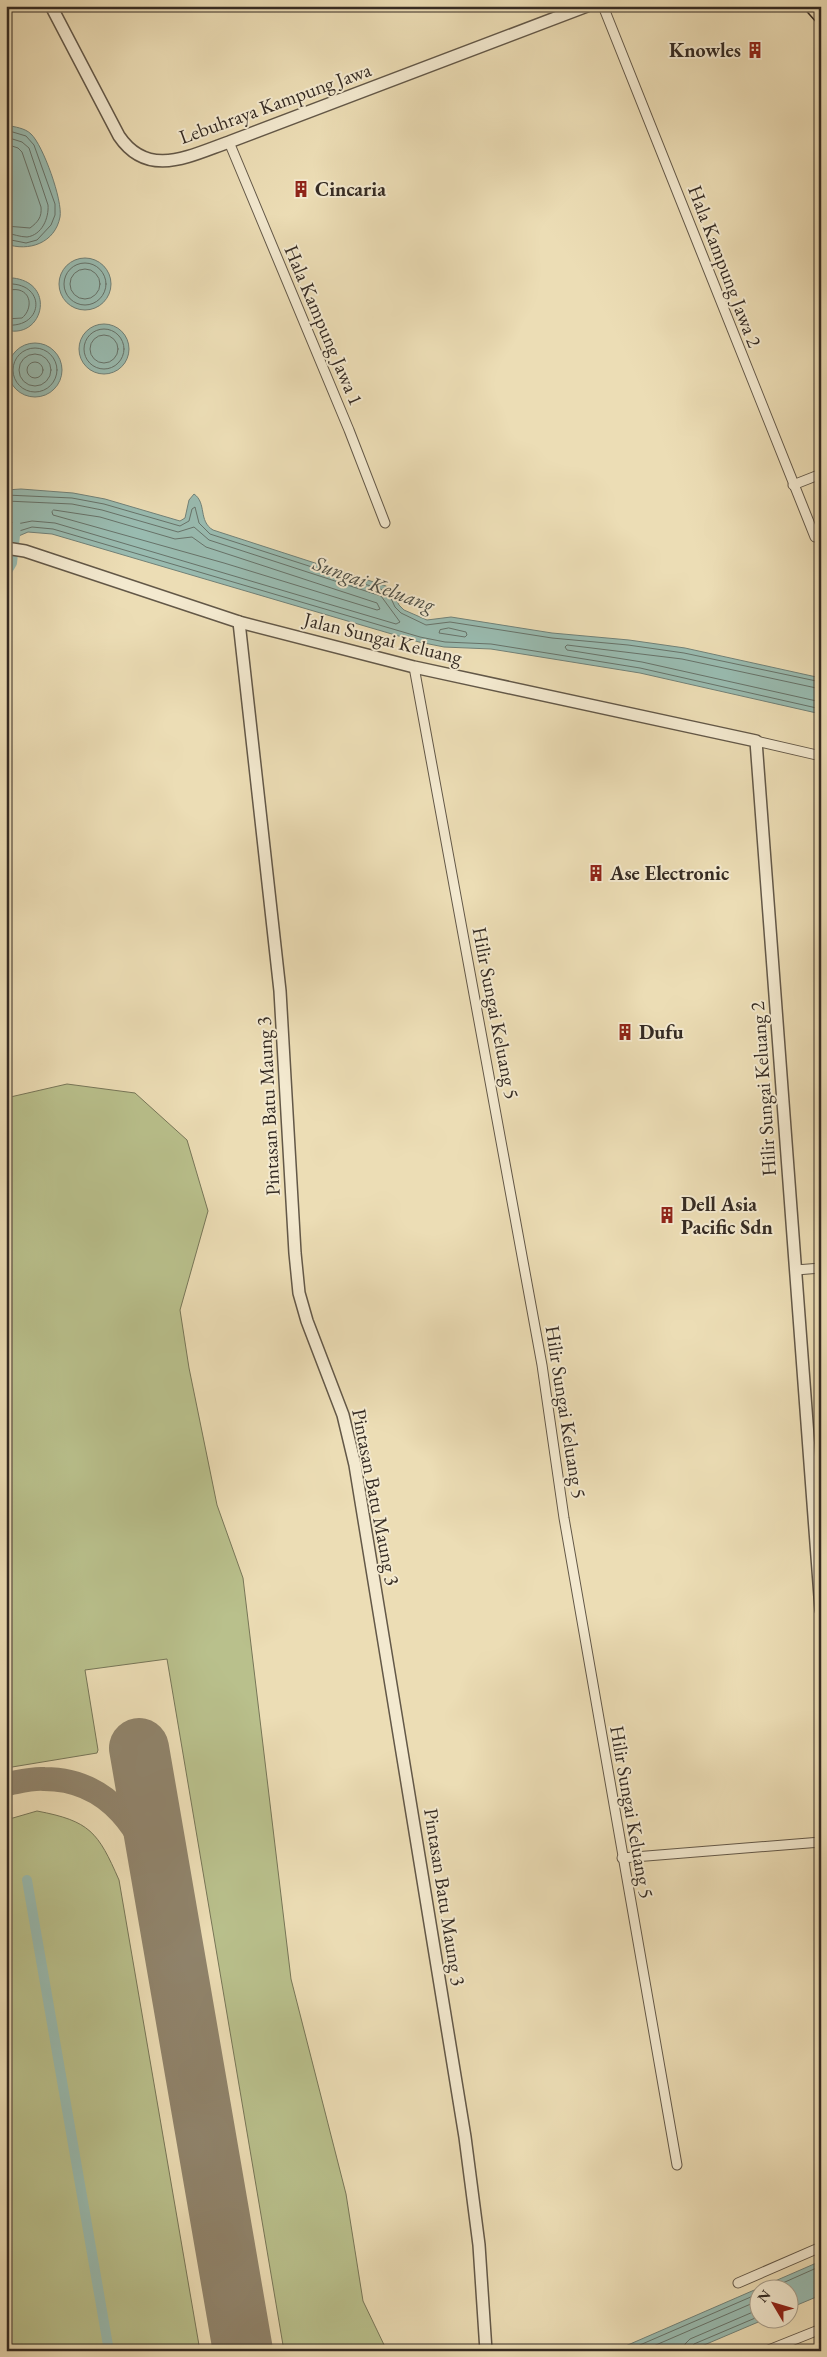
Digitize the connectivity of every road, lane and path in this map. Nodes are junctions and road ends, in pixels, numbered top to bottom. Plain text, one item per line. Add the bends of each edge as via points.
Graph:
1 (51, 6) edge
2 (587, 6) edge
3 (603, 6) edge
4 (813, 6) edge
5 (821, 14) edge
6 (229, 142) junction
7 (821, 474) edge
8 (793, 485) junction
9 (384, 523) dead end
10 (815, 538) dead end
11 (6, 548) edge
12 (239, 622) junction
13 (414, 666) junction
14 (756, 741) junction
15 (821, 756) edge
16 (821, 1268) edge
17 (796, 1270) junction
18 (821, 1611) edge
19 (821, 1842) edge
20 (622, 1858) junction
21 (677, 2165) dead end
22 (821, 2247) edge
23 (738, 2284) dead end
24 (821, 2328) edge
25 (486, 2351) edge
26 (766, 2351) edge

1 - 6 street, Lebuhraya Kampung Jawa via 119,136 134,154 154,161 181,159
2 - 6 street, Lebuhraya Kampung Jawa
3 - 8 street, Hala Kampung Jawa 2
4 - 5 highway
6 - 9 street, Hala Kampung Jawa 1 via 349,430
7 - 8 street
8 - 10 street, Hala Kampung Jawa 2
11 - 12 street, Jalan Sungai Keluang via 25,550
12 - 13 street, Jalan Sungai Keluang
12 - 25 street, Pintasan Batu Maung 3 via 280,991 299,1293 343,1415 355,1465 465,2137 479,2245
13 - 14 street, Jalan Sungai Keluang
13 - 20 street, Hilir Sungai Keluang 5 via 542,1365 564,1518
14 - 15 street
14 - 17 street, Hilir Sungai Keluang 2
16 - 17 street
17 - 18 street, Hilir Sungai Keluang 2
19 - 20 street
20 - 21 street, Hilir Sungai Keluang 5
22 - 23 street
24 - 26 street

